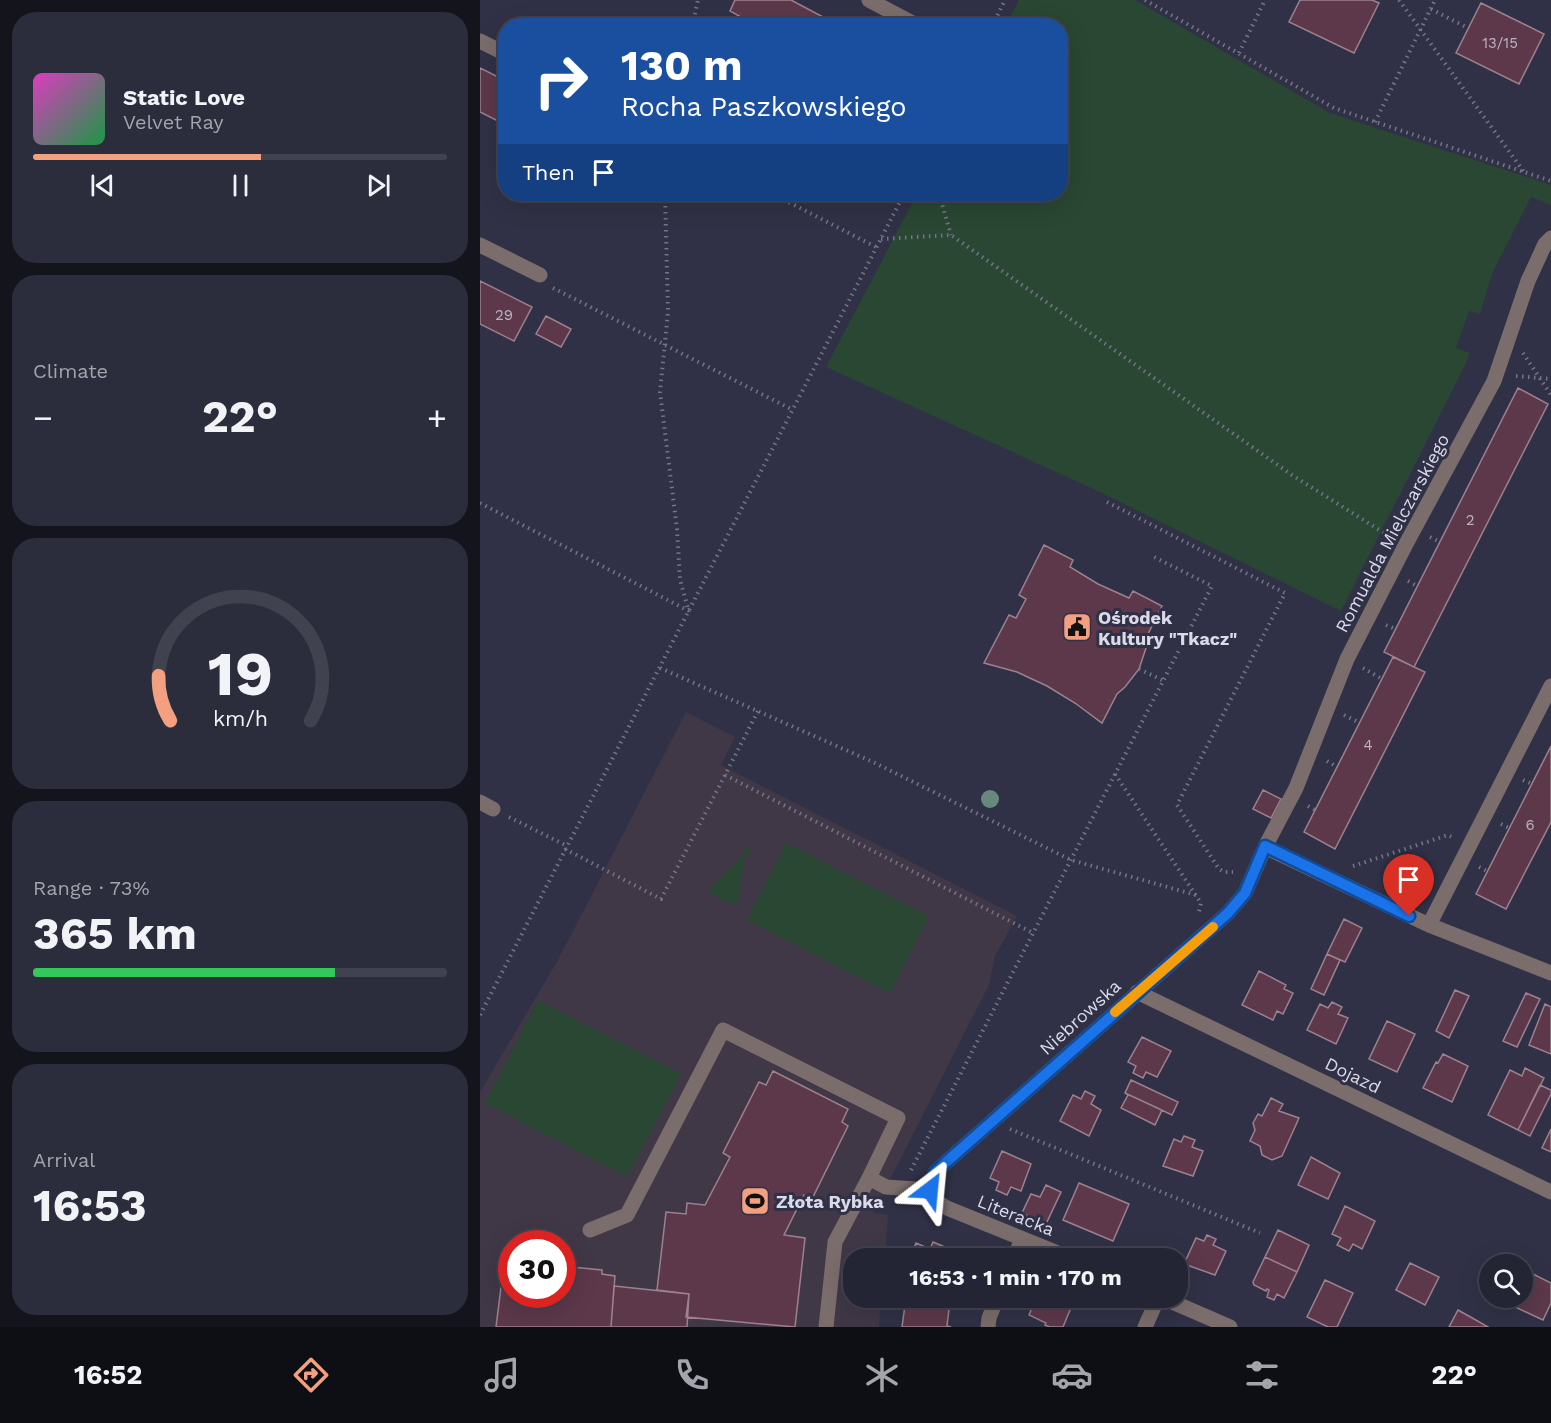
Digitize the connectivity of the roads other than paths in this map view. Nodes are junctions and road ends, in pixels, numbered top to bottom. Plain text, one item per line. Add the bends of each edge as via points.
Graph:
1 (869, 0) edge
2 (903, 18) edge
3 (480, 41) edge
4 (498, 50) edge
5 (1551, 238) edge
6 (480, 245) edge
7 (544, 280) road end
8 (1551, 686) edge
9 (1265, 846) junction
10 (1429, 926) junction
11 (1551, 973) edge
12 (1137, 992) junction
13 (869, 1178) junction
14 (930, 1190) junction
15 (1551, 1192) edge
16 (590, 1230) dead end
17 (1022, 1239) junction
18 (1018, 1248) edge
19 (1045, 1248) edge
20 (993, 1308) edge
21 (1154, 1308) edge
22 (1186, 1308) edge
23 (826, 1327) edge
24 (988, 1327) edge
25 (1145, 1327) edge
26 (1230, 1327) edge

1 - 2 street
3 - 4 street
5 - 9 street, Romualda Mielczarskiego via 1528,281 1494,381 1347,659 1296,788
6 - 7 street
8 - 10 street
9 - 10 street
9 - 12 street, Niebrowska via 1245,893 1228,913
10 - 11 street
12 - 14 street, Niebrowska via 935,1172
12 - 15 street, Dojazd
13 - 14 street via 886,1187
13 - 16 street via 898,1118 723,1030 627,1215
13 - 23 street via 835,1242
14 - 17 street, Literacka via 946,1208
17 - 18 street
17 - 19 street, Literacka
20 - 24 street
21 - 25 street
22 - 26 street

